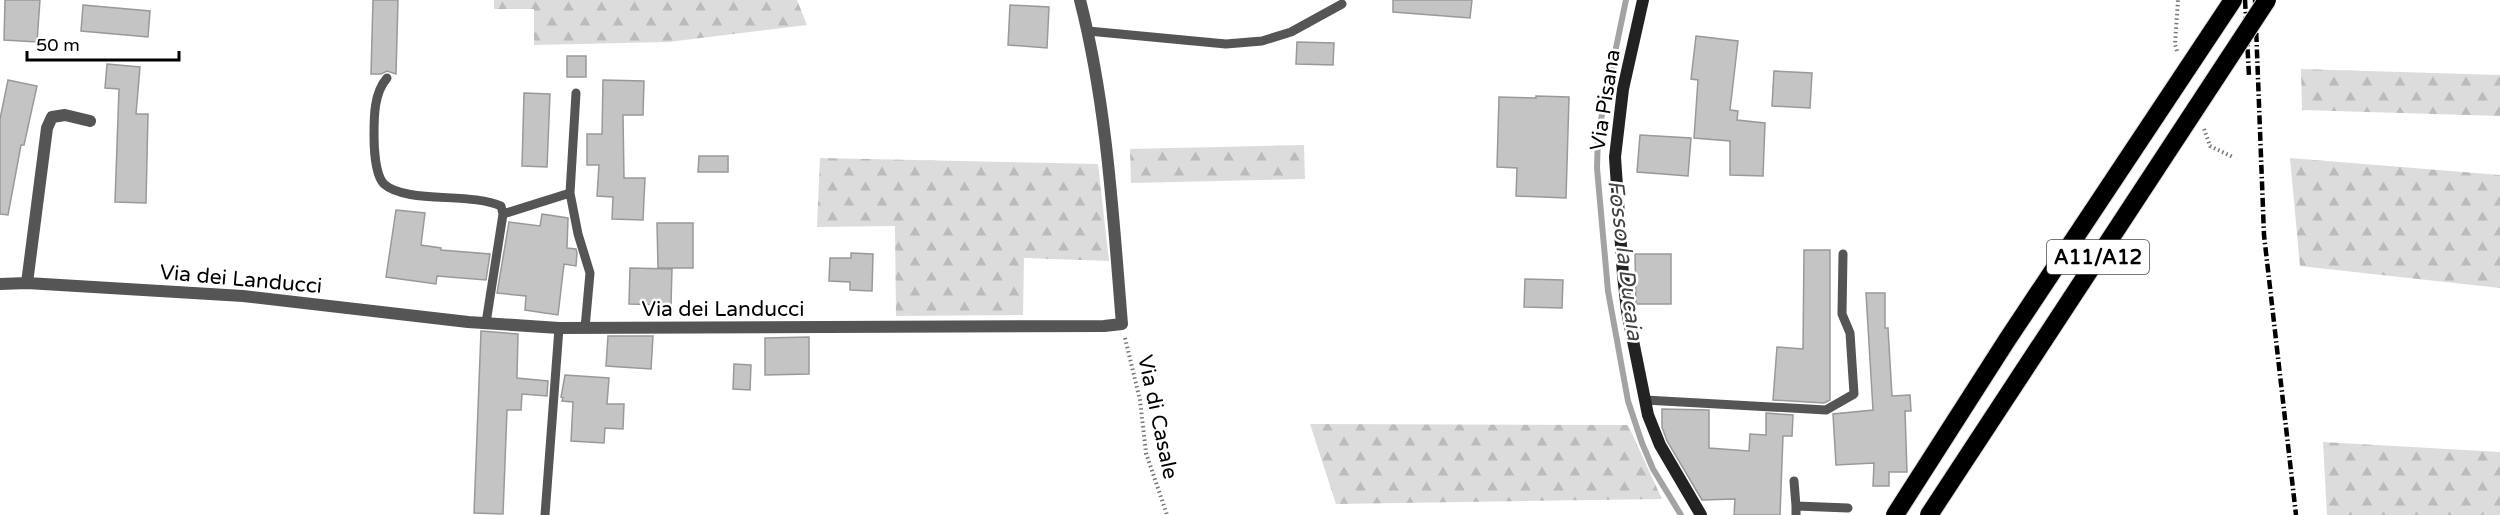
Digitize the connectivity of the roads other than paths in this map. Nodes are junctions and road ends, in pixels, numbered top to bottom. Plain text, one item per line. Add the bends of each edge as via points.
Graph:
1 (1080, 0) edge
2 (1643, 0) edge
3 (2233, 0) edge
4 (2267, 0) edge
5 (1342, 4) dead end
6 (1088, 31) junction
7 (387, 78) dead end
8 (576, 93) dead end
9 (90, 121) dead end
10 (570, 193) junction
11 (503, 214) junction
12 (1843, 254) dead end
13 (27, 283) junction
14 (0, 284) edge
15 (486, 323) junction
16 (559, 328) junction
17 (585, 328) junction
18 (1645, 400) junction
19 (1794, 481) dead end
20 (1848, 508) dead end
21 (1796, 511) edge
22 (545, 515) edge
23 (1701, 515) edge
24 (1895, 515) edge
25 (1929, 515) edge

1 - 6 street
2 - 18 main road, Via Pisana via 1623,89 1615,157 1626,299
3 - 24 highway, A11/A12, bridge
4 - 25 highway, A11/A12, bridge
5 - 6 lane via 1291,32 1262,41 1226,44
6 - 17 street, Via dei Landucci via 1100,100 1122,324
7 - 11 lane via 377,96 374,138 383,184 405,193 495,203 501,206
8 - 10 lane
9 - 13 street via 65,115 52,117 47,128
10 - 11 lane
10 - 17 lane via 590,273
11 - 15 lane
12 - 18 lane via 1842,314 1850,333 1854,394 1826,410
13 - 14 street, Via dei Landucci
13 - 15 street, Via dei Landucci via 243,296
15 - 16 street, Via dei Landucci
16 - 17 street, Via dei Landucci
16 - 22 lane
18 - 23 main road, Via Pisana via 1660,445
19 - 21 lane
20 - 21 lane

